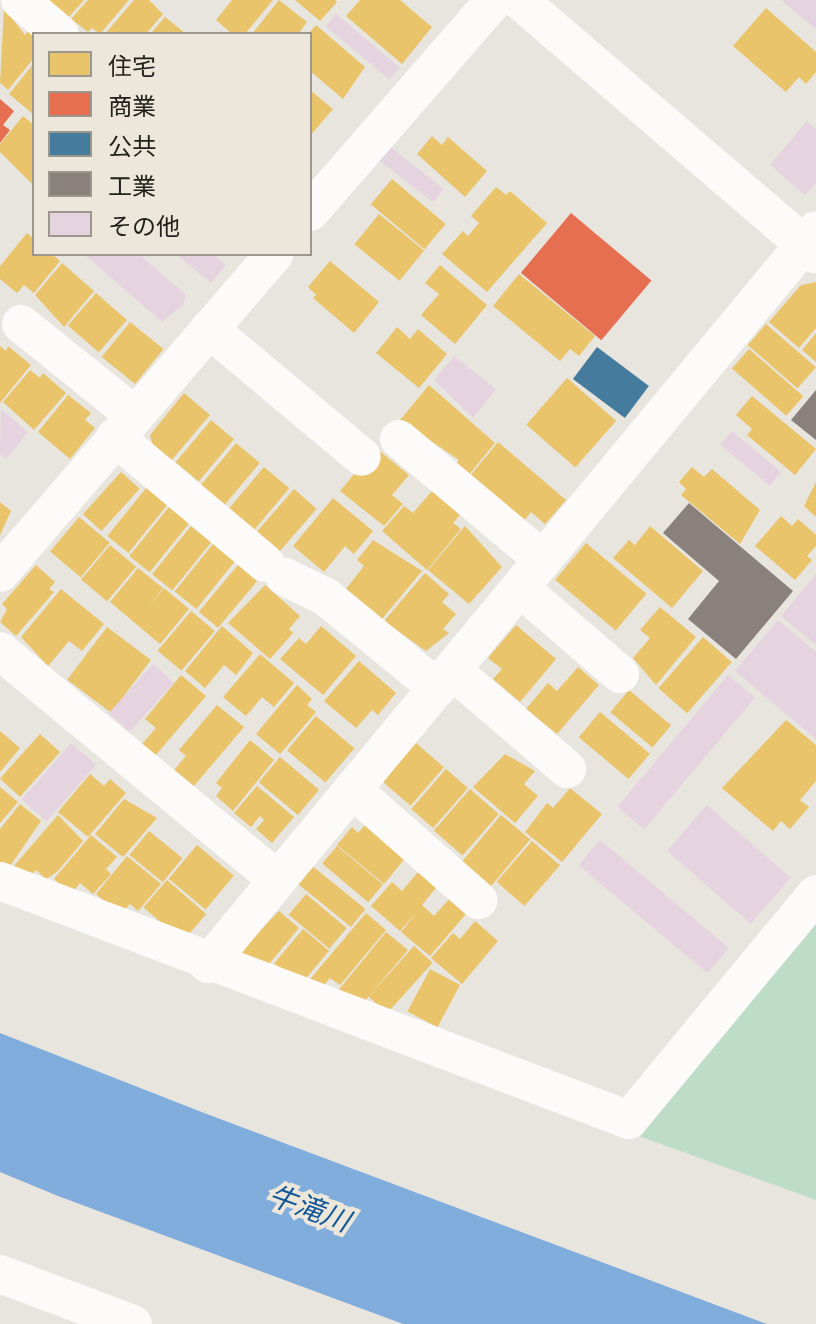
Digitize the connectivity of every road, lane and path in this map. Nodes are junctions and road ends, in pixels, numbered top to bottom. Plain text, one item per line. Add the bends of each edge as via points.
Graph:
1 (20, 0) edge
2 (494, 0) edge
3 (519, 0) edge
4 (58, 32) edge
5 (318, 187) edge
6 (812, 243) edge
7 (272, 256) edge
8 (21, 324) dead end
9 (209, 329) junction
10 (125, 426) junction
11 (399, 439) dead end
12 (362, 457) dead end
13 (0, 573) edge
14 (531, 574) junction
15 (0, 651) edge
16 (620, 674) dead end
17 (445, 679) junction
18 (567, 769) dead end
19 (353, 790) junction
20 (278, 880) junction
21 (0, 881) edge
22 (816, 894) edge
23 (478, 900) dead end
24 (208, 964) junction
25 (0, 1274) edge
26 (133, 1324) edge

1 - 4 street
2 - 5 street
3 - 6 street
6 - 14 street
7 - 9 street
8 - 10 street
9 - 10 street
9 - 12 street
10 - 13 street
10 - 17 street via 275,570 326,597
11 - 14 street
14 - 16 street
14 - 17 street
15 - 20 street
17 - 18 street
17 - 19 street
19 - 20 street
19 - 23 street
20 - 24 street
21 - 24 street
22 - 24 street via 629,1120
25 - 26 street

